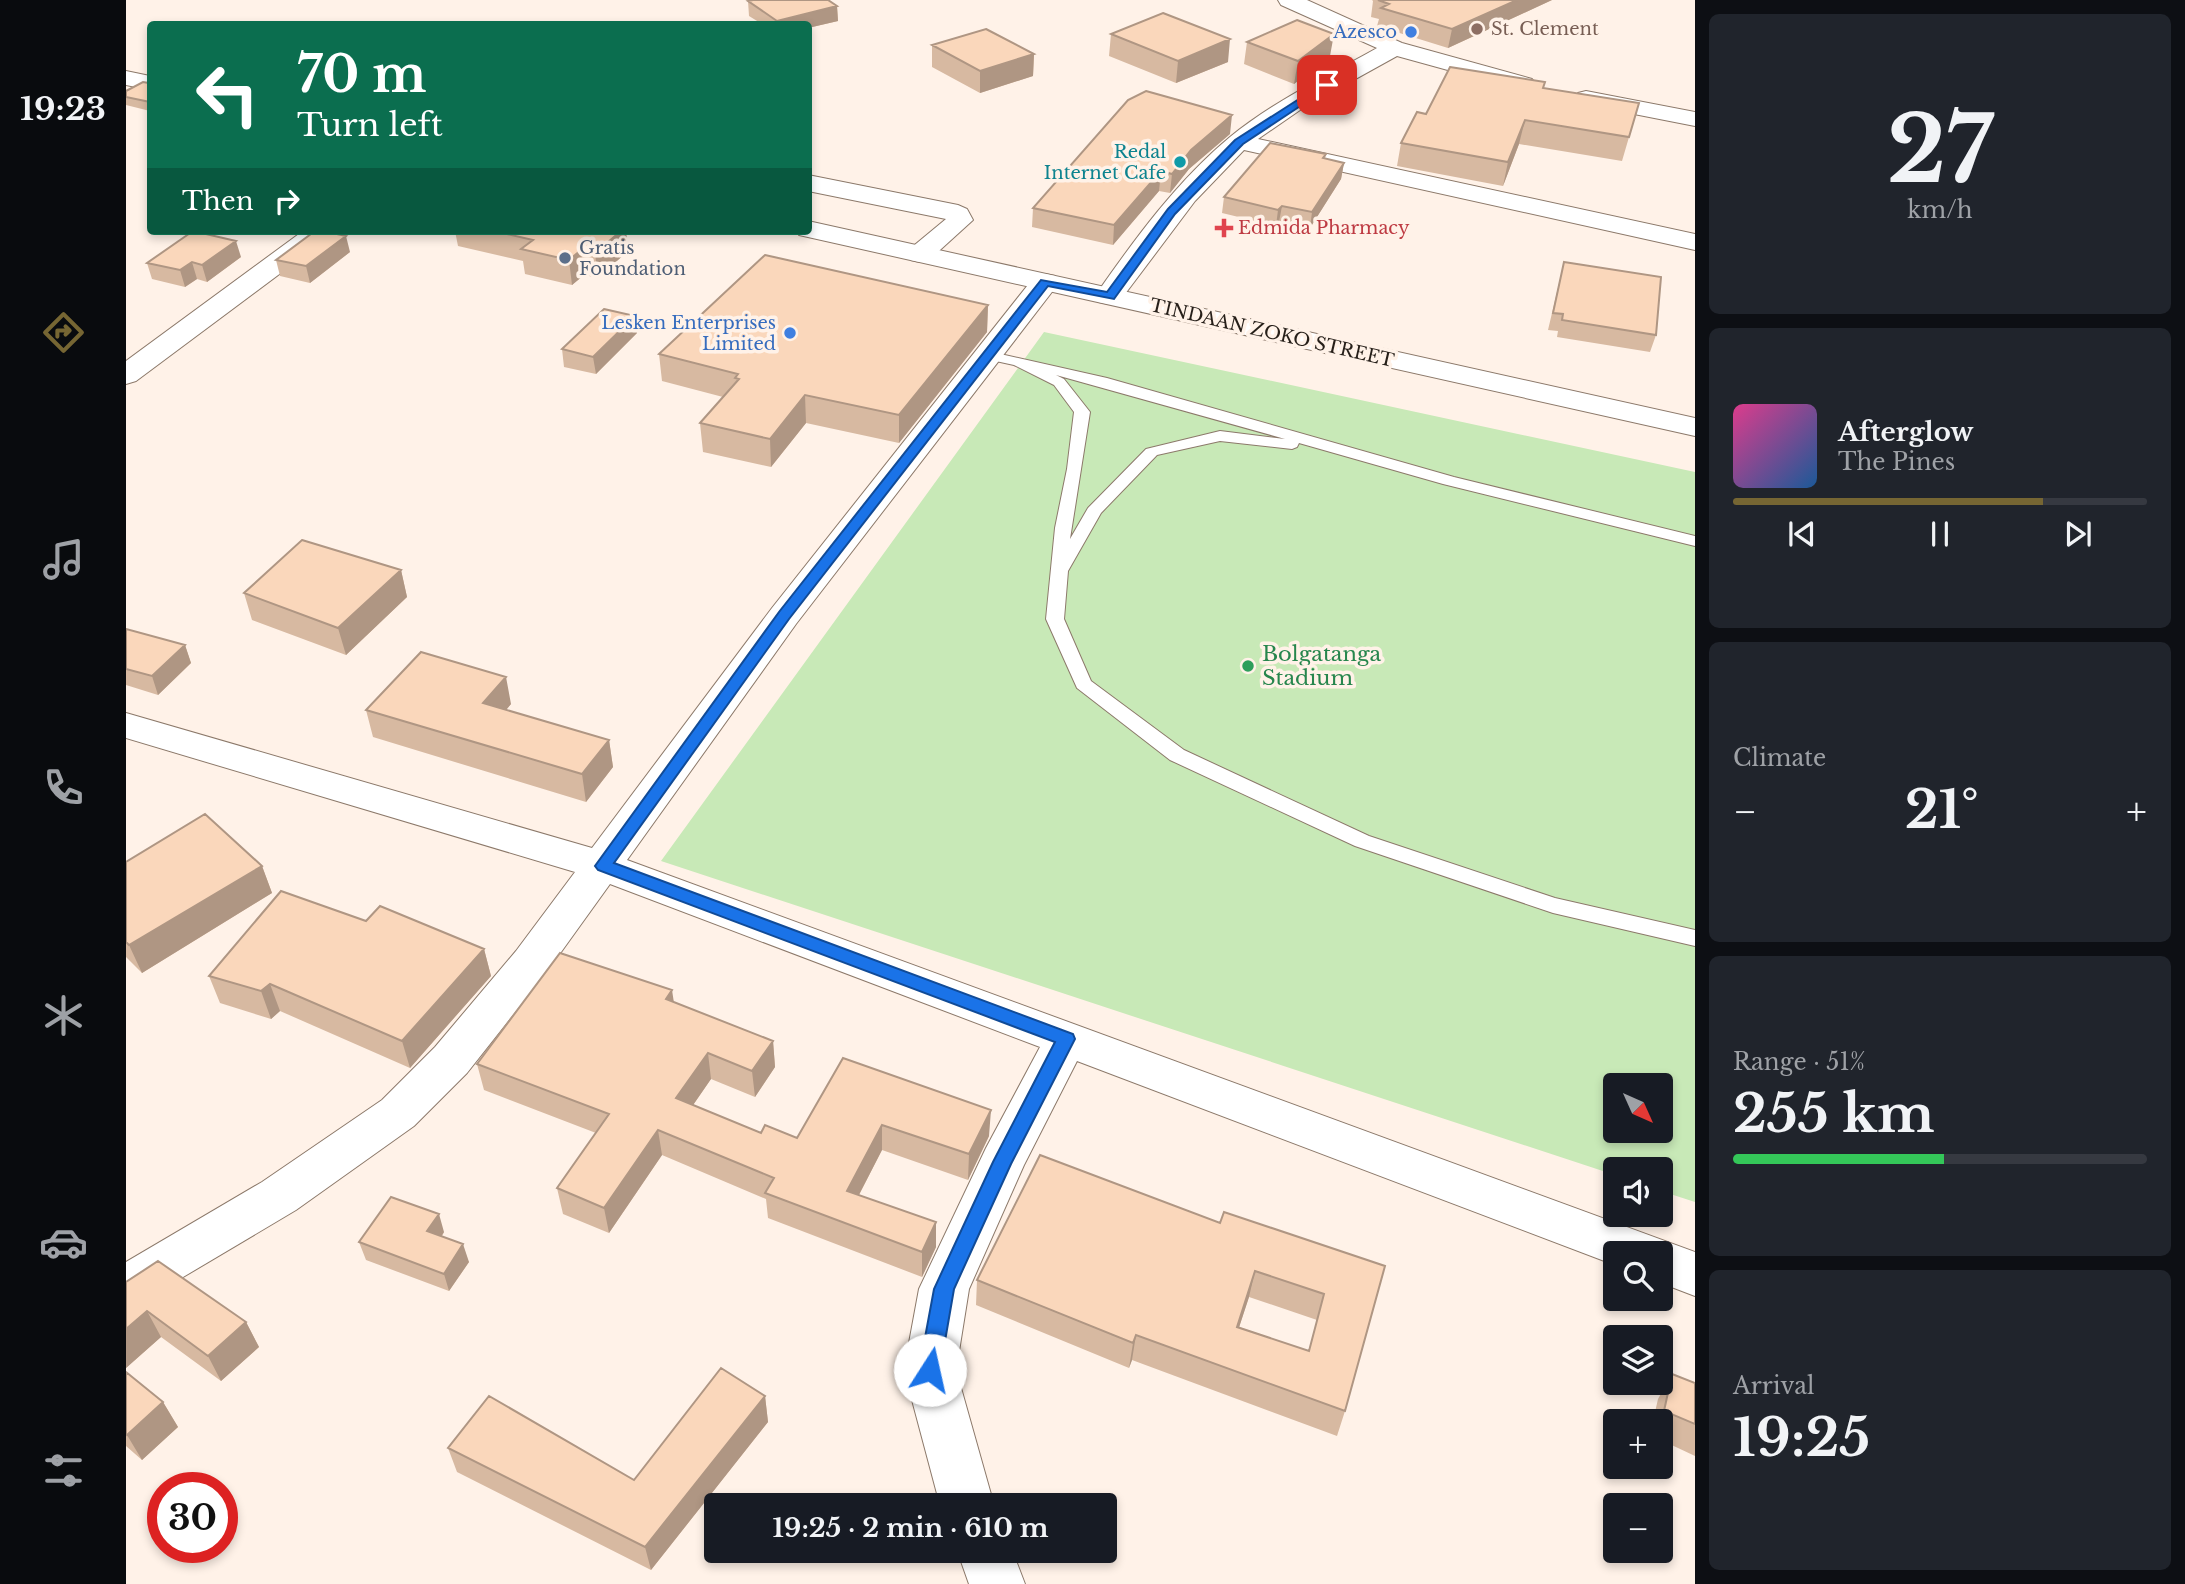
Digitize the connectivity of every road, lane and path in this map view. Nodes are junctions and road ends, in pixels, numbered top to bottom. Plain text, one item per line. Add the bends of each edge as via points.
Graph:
1 (1289, 0) edge
2 (1394, 48) junction
3 (126, 78) edge
4 (147, 82) edge
5 (1544, 88) edge
6 (1571, 94) edge
7 (1695, 119) edge
8 (1239, 142) junction
9 (812, 184) edge
10 (812, 230) edge
11 (315, 235) edge
12 (1695, 242) edge
13 (920, 254) junction
14 (1045, 282) junction
15 (1110, 296) junction
16 (987, 355) junction
17 (1020, 364) junction
18 (126, 375) edge
19 (1695, 427) edge
20 (1343, 450) junction
21 (1695, 541) edge
22 (1060, 570) junction
23 (126, 725) edge
24 (603, 866) junction
25 (1695, 938) edge
26 (1066, 1039) junction
27 (1608, 1241) edge
28 (1673, 1265) edge
29 (1695, 1273) edge
30 (126, 1289) edge
31 (964, 1493) edge
32 (989, 1563) edge
33 (996, 1584) edge

1 - 2 street
2 - 5 street
2 - 8 street via 1305,97
3 - 4 street
6 - 7 street
8 - 12 street
8 - 15 street via 1171,211
9 - 13 street via 958,215 960,220
10 - 13 street, TINDAAN ZOKO STREET
11 - 18 street
13 - 14 street, TINDAAN ZOKO STREET
14 - 15 street, TINDAAN ZOKO STREET
14 - 16 street
15 - 19 street, TINDAAN ZOKO STREET
16 - 17 lane
16 - 24 street via 784,616
17 - 20 lane via 1102,381
17 - 22 lane via 1059,382 1082,412
20 - 21 lane
20 - 22 lane via 1220,436 1152,452 1094,511
22 - 25 lane via 1055,619 1083,684 1177,755 1362,841 1553,905
23 - 24 street
24 - 26 street
24 - 30 street via 451,1060 398,1113 279,1196
26 - 27 street
26 - 31 street via 1002,1162 944,1289 930,1370
28 - 29 street
32 - 33 street

